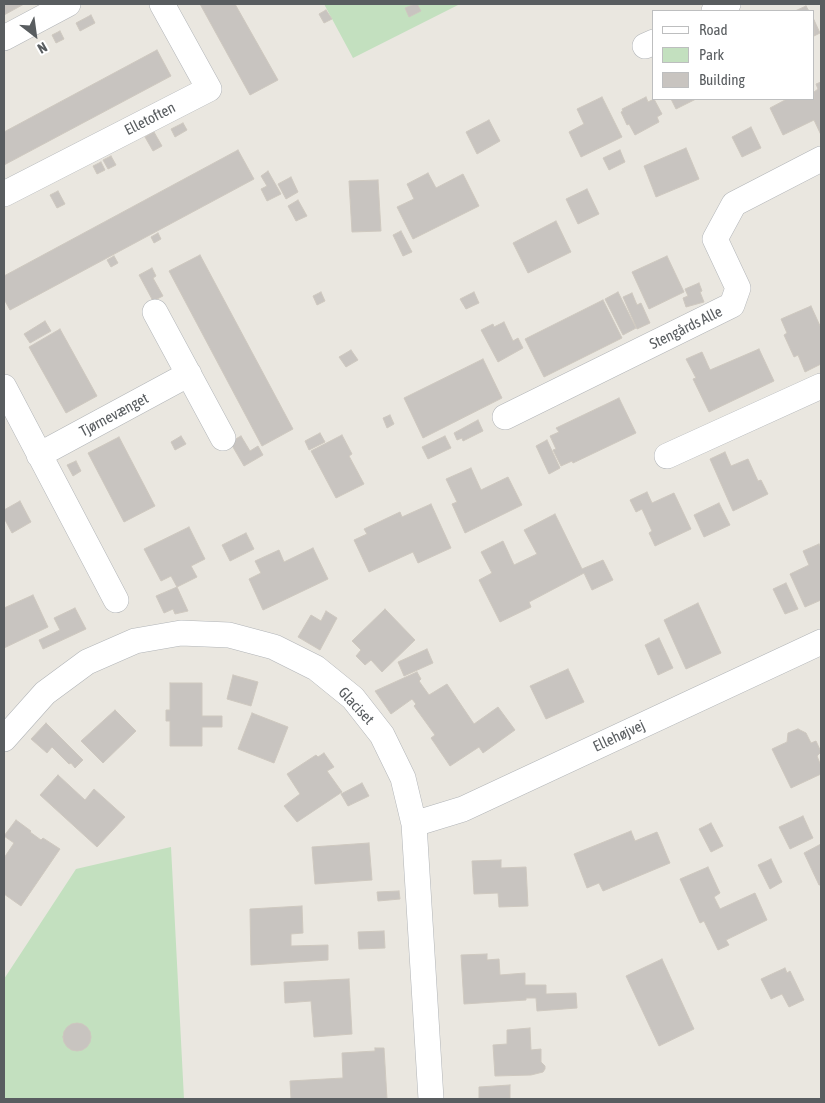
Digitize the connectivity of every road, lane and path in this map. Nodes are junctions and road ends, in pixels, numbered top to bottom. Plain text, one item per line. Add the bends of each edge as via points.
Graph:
1 (68, 4) edge
2 (162, 4) edge
3 (728, 4) edge
4 (716, 10) edge
5 (4, 38) edge
6 (821, 159) edge
7 (4, 194) edge
8 (155, 312) dead end
9 (189, 374) junction
10 (821, 386) edge
11 (4, 388) edge
12 (505, 418) dead end
13 (223, 438) dead end
14 (39, 455) junction
15 (667, 456) dead end
16 (116, 600) dead end
17 (821, 642) edge
18 (4, 739) edge
19 (414, 824) junction
20 (431, 1099) edge

1 - 5 street
2 - 7 street, Elletoften via 209,89
3 - 4 street
6 - 12 street, Stengårds Alle via 734,204 715,239 738,288 732,305
8 - 9 street
9 - 13 street
9 - 14 street, Tjørnevænget
10 - 15 street
11 - 14 street
14 - 16 street
17 - 19 street, Ellehøjvej via 464,809
18 - 19 street, Glaciset via 45,693 87,662 135,641 181,633 229,635 274,647 316,668 353,698 382,735 403,778
19 - 20 street, Glaciset

